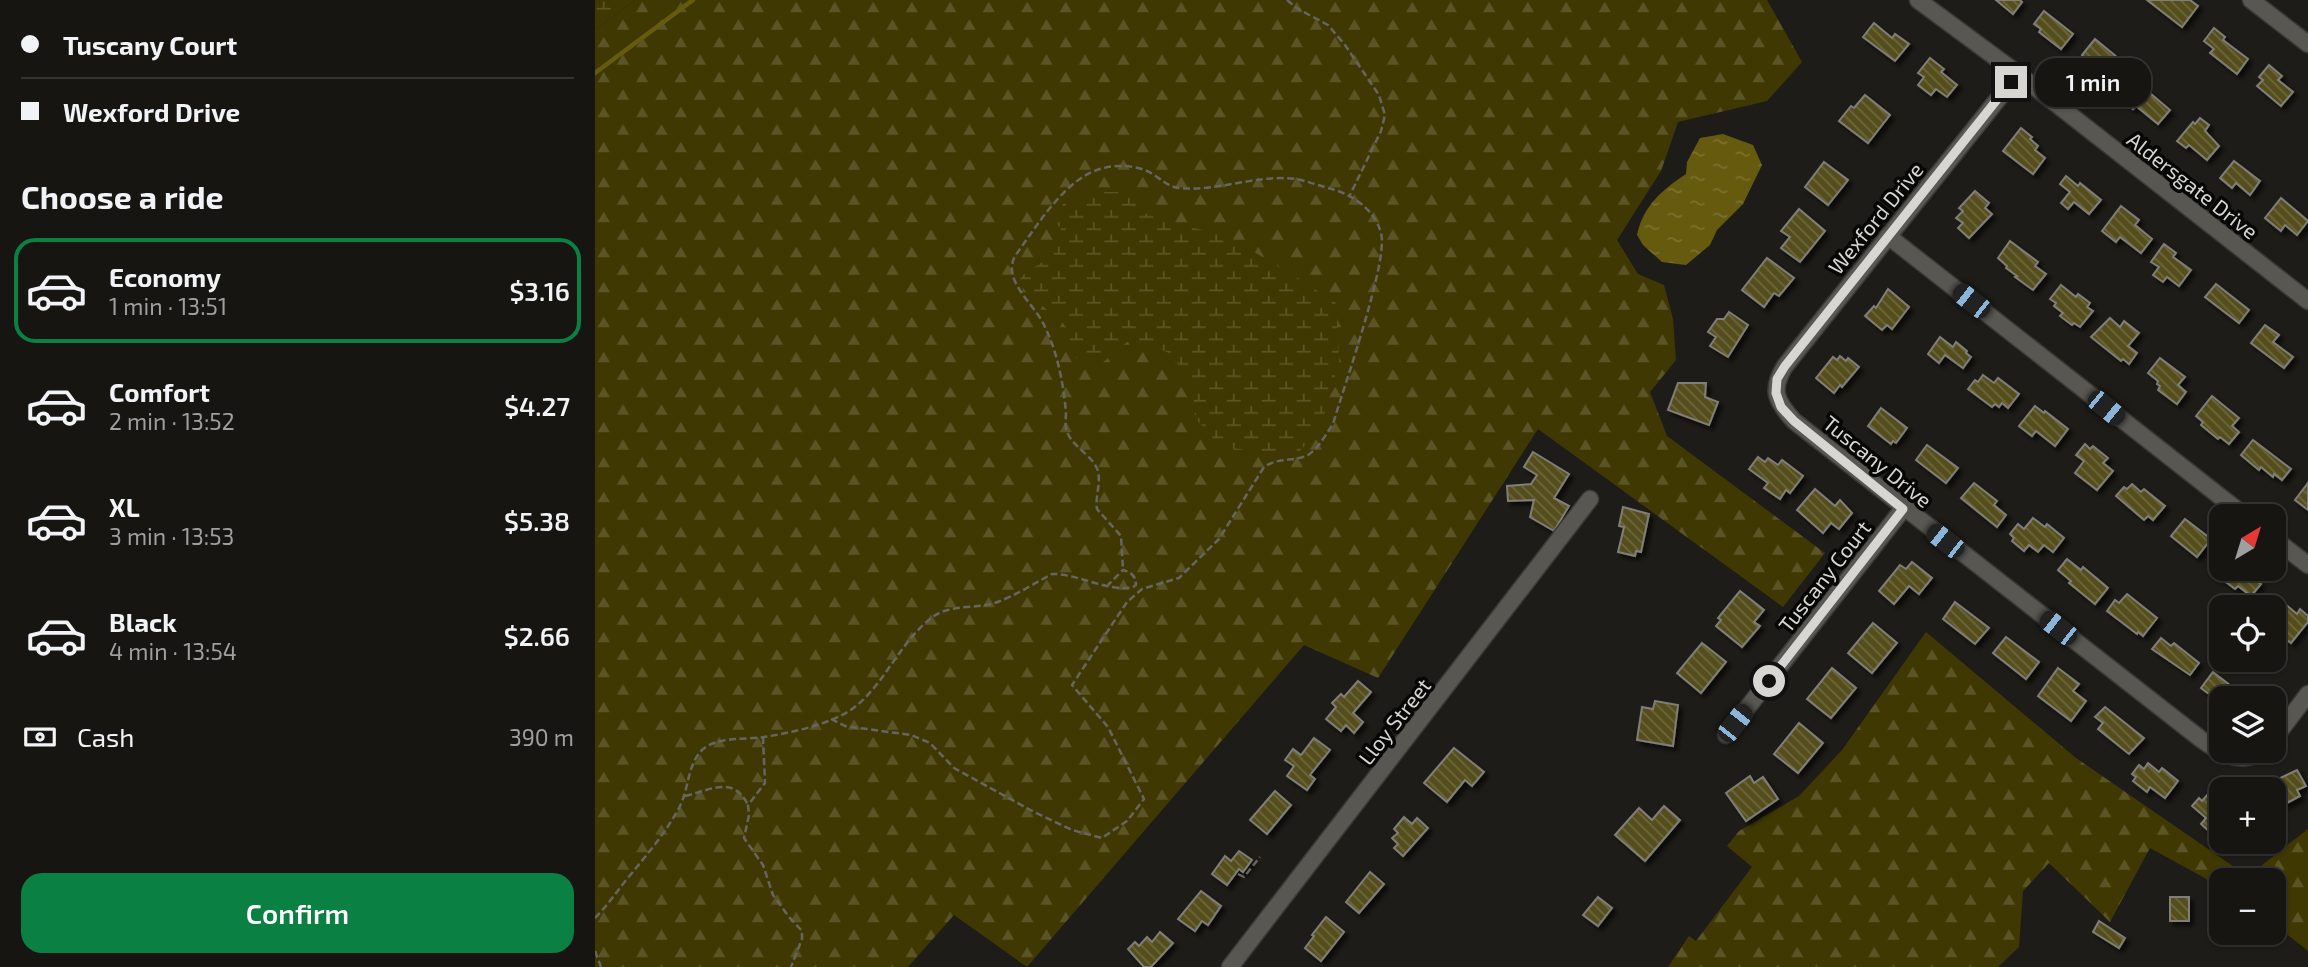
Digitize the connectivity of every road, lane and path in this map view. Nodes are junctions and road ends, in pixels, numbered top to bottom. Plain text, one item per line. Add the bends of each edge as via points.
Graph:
1 (1287, 0) edge
2 (1918, 0) edge
3 (2251, 0) edge
4 (2308, 44) edge
5 (2018, 74) junction
6 (1350, 195) junction
7 (1888, 236) junction
8 (2308, 301) edge
9 (1776, 393) joint
10 (1590, 499) dead end
11 (2230, 504) edge
12 (1903, 509) junction
13 (2286, 548) edge
14 (2308, 565) edge
15 (1123, 570) junction
16 (1108, 585) junction
17 (1135, 585) junction
18 (1140, 590) junction
19 (2308, 694) edge
20 (831, 719) junction
21 (2286, 723) edge
22 (1726, 735) dead end
23 (764, 737) junction
24 (2209, 745) edge
25 (685, 796) junction
26 (748, 805) junction
27 (1260, 856) dead end
28 (1238, 874) dead end
29 (595, 918) edge
30 (595, 951) edge
31 (601, 967) edge
32 (791, 967) edge
33 (1230, 967) edge

1 - 6 path via 1328,26 1379,95 1385,115 1381,131
2 - 5 street, Aldersgate Drive
3 - 4 street
5 - 7 street, Wexford Drive
5 - 8 street, Aldersgate Drive
6 - 15 path via 1295,179 1171,187 1148,171 1103,168 1054,203 1011,263 1058,363 1066,428 1098,472 1097,509 1121,536
6 - 18 path via 1373,217 1382,236 1375,285 1333,424 1307,455 1264,467 1219,540 1179,578
7 - 9 street, Wexford Drive via 1785,366
7 - 11 street
9 - 12 street, Tuscany Drive via 1794,421
10 - 33 street, Lloy Street
12 - 22 street, Tuscany Court
12 - 24 street, Tuscany Drive
13 - 14 street
15 - 16 path
15 - 17 path via 1133,575
16 - 17 path via 1129,589
16 - 20 path via 1052,574 998,602 936,614 861,702
17 - 18 path
18 - 20 path via 1127,602 1072,685 1108,727 1144,799 1127,821 1102,838 1034,812 954,768 930,743 911,734 845,726
19 - 21 street
20 - 23 path
23 - 25 path via 715,742 703,749 694,762
23 - 26 path via 765,783
25 - 26 path via 723,786 742,794
25 - 29 path via 652,849
26 - 32 path via 744,838 763,865 773,895 802,931
27 - 28 path via 1244,877
30 - 31 path

